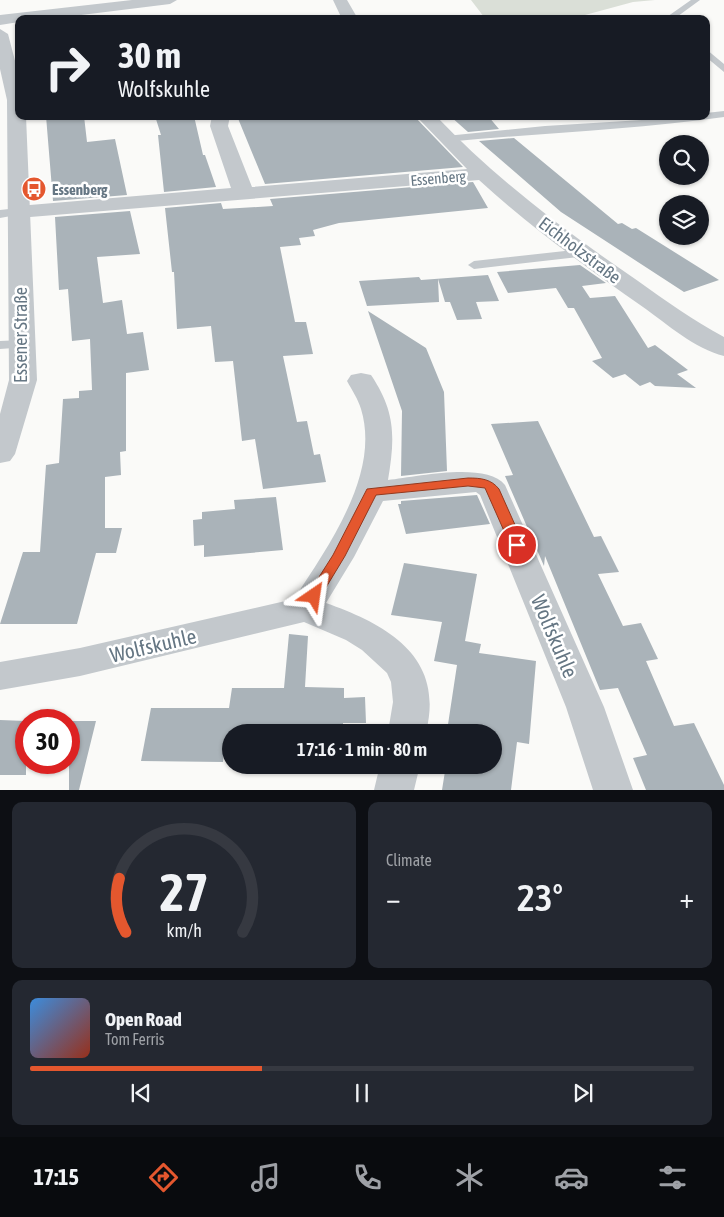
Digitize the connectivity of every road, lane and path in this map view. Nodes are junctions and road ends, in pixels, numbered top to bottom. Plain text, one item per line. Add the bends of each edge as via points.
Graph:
1 (170, 0) edge
2 (340, 0) edge
3 (696, 0) edge
4 (42, 15) edge
5 (348, 15) edge
6 (674, 15) edge
7 (15, 18) edge
8 (0, 20) edge
9 (0, 34) edge
10 (710, 56) edge
11 (724, 69) edge
12 (15, 96) edge
13 (724, 114) edge
14 (15, 116) edge
15 (710, 116) edge
16 (220, 120) edge
17 (429, 120) edge
18 (686, 120) edge
19 (446, 139) junction
20 (482, 174) junction
21 (244, 194) junction
22 (9, 213) edge
23 (583, 254) junction
24 (474, 265) dead end
25 (11, 345) edge
26 (724, 348) edge
27 (361, 381) dead end
28 (0, 454) edge
29 (371, 492) junction
30 (306, 609) junction
31 (0, 676) edge
32 (408, 724) edge
33 (398, 774) edge
34 (394, 790) edge
35 (612, 790) edge

1 - 4 street
2 - 5 street
3 - 6 lane
7 - 8 street
9 - 12 street, Essener Straße
10 - 11 lane
13 - 15 lane
14 - 22 street, Essener Straße
16 - 21 street via 218,126
17 - 19 street, Eichholzstraße
18 - 19 lane
19 - 20 street, Eichholzstraße
20 - 21 street, Essenberg
20 - 23 street, Eichholzstraße
21 - 22 street, Essenberg
22 - 25 street, Essener Straße
23 - 24 lane
23 - 26 street, Eichholzstraße
25 - 28 street, Essener Straße via 22,380
27 - 29 street via 375,408 379,428
29 - 30 street via 363,512
29 - 35 street, Wolfskuhle via 468,482 490,486 585,707
30 - 31 street, Wolfskuhle via 80,662
30 - 32 street via 375,640 402,664 412,702
33 - 34 street

